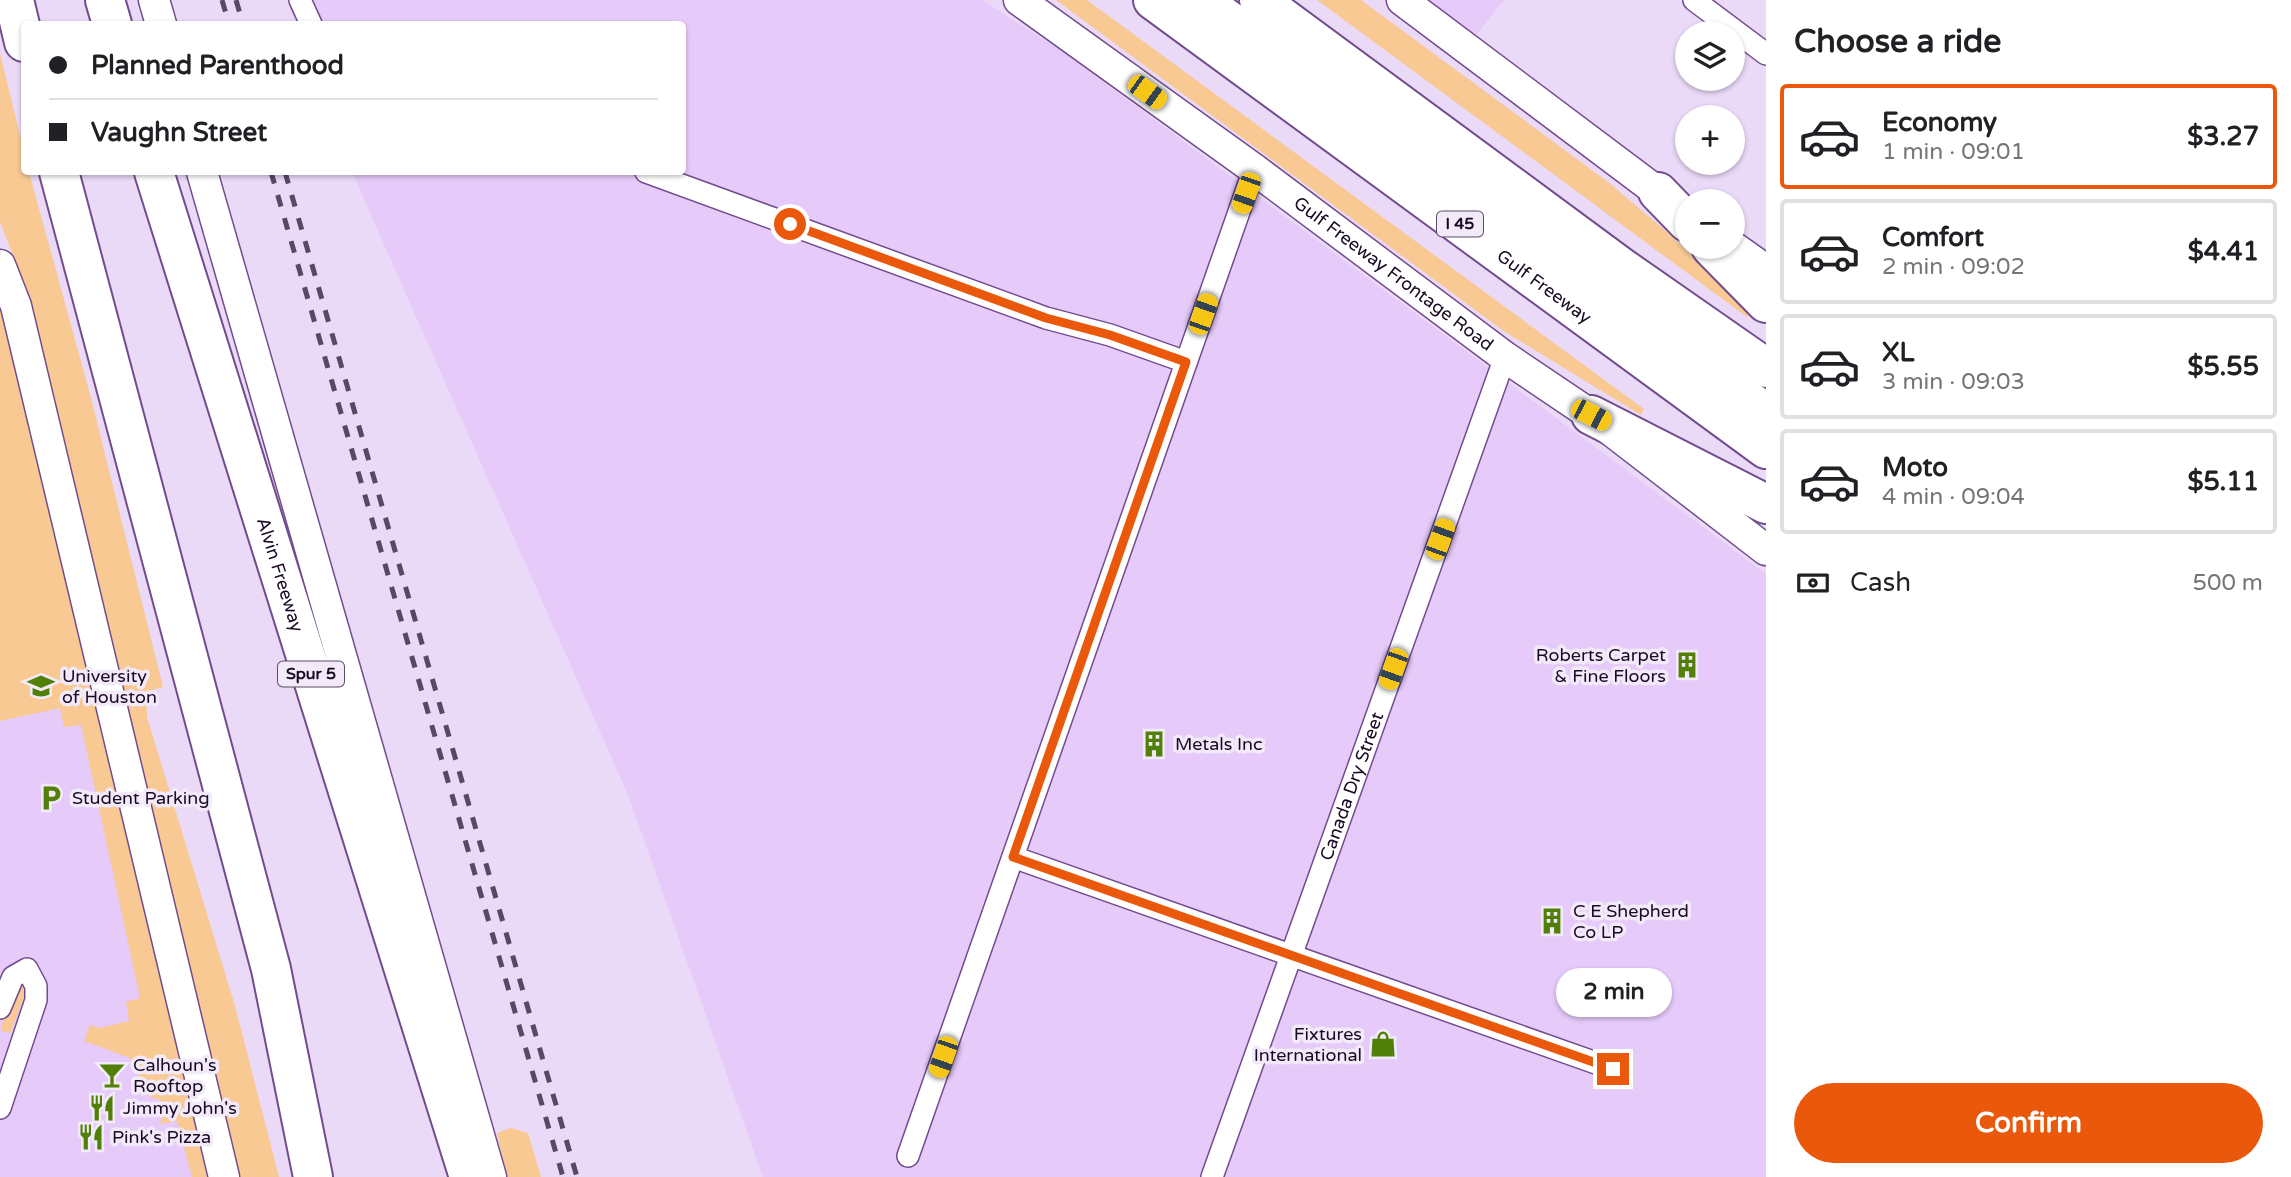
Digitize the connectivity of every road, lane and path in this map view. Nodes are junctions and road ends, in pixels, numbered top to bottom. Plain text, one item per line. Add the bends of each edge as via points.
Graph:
1 (14, 0) edge
2 (105, 0) edge
3 (154, 0) edge
4 (300, 0) edge
5 (1019, 0) edge
6 (1153, 0) edge
7 (1201, 0) edge
8 (1245, 0) edge
9 (1259, 0) edge
10 (1402, 0) edge
11 (1693, 0) edge
12 (111, 21) edge
13 (160, 21) edge
14 (310, 21) edge
15 (21, 29) edge
16 (1766, 54) edge
17 (1429, 165) junction
18 (1254, 169) junction
19 (155, 175) edge
20 (203, 175) edge
21 (654, 175) edge
22 (60, 179) edge
23 (1672, 202) edge
24 (1745, 255) edge
25 (1723, 259) edge
26 (0, 265) edge
27 (1766, 270) edge
28 (1766, 303) edge
29 (1505, 357) junction
30 (1186, 362) junction
31 (1766, 368) edge
32 (1766, 414) edge
33 (1591, 415) junction
34 (1766, 449) edge
35 (1766, 504) edge
36 (1766, 550) edge
37 (1013, 857) junction
38 (1291, 956) junction
39 (0, 1008) edge
40 (8, 1068) edge
41 (1613, 1069) dead end
42 (0, 1108) edge
43 (908, 1156) dead end
44 (224, 1177) edge
45 (313, 1177) edge
46 (468, 1177) edge
47 (491, 1177) edge
48 (1212, 1177) edge

1 - 15 highway
2 - 12 highway
3 - 13 main road
4 - 14 street
5 - 18 main road, Gulf Freeway Frontage Road
6 - 34 highway, Gulf Freeway / I 45
7 - 17 highway, Gulf Freeway
8 - 17 highway via 1252,18 1265,32
9 - 31 highway
10 - 23 main road
11 - 16 street
17 - 32 highway, Gulf Freeway
18 - 29 main road, Gulf Freeway Frontage Road
18 - 30 street
19 - 46 highway, Alvin Freeway / Spur 5
20 - 47 main road, Spur 5
21 - 30 street via 1046,318
22 - 45 highway via 271,969
24 - 27 main road
25 - 28 highway
26 - 44 main road via 19,316
29 - 33 main road, Gulf Freeway Frontage Road
29 - 38 street, Canada Dry Street
30 - 37 street
33 - 35 highway
33 - 36 main road, Gulf Freeway Frontage Road
37 - 38 street
37 - 43 street
38 - 41 street
38 - 48 street, Canada Dry Street
39 - 40 street via 13,977 27,969 36,986 36,1000
40 - 42 street

